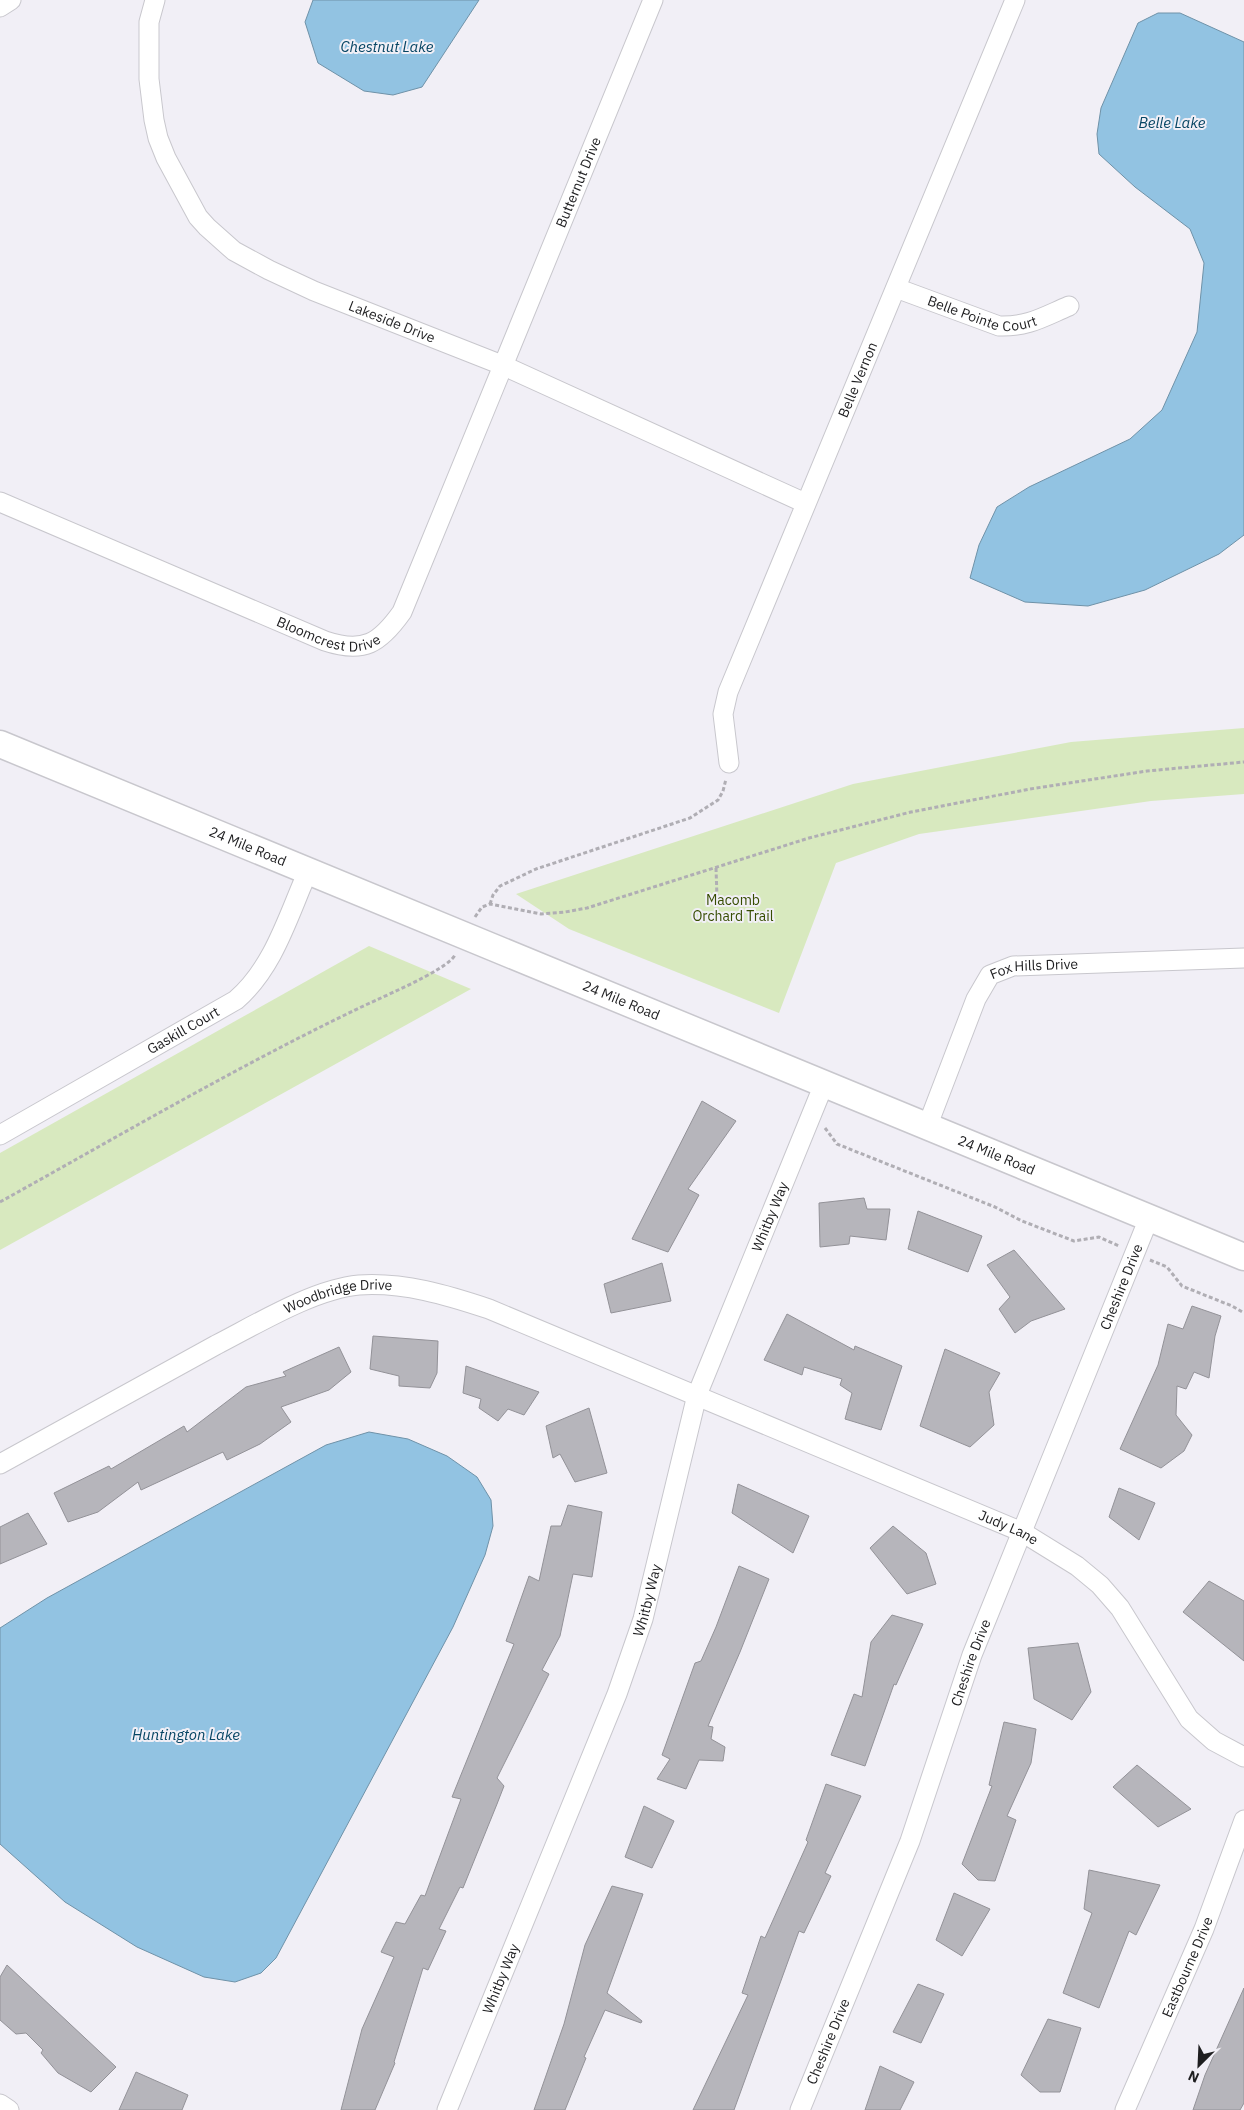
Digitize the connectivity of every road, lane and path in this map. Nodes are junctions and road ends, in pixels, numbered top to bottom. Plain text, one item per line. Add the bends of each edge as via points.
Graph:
1 (11, 0) edge
2 (155, 0) edge
3 (653, 0) edge
4 (1015, 0) edge
5 (0, 7) edge
6 (896, 288) junction
7 (1068, 306) dead end
8 (502, 365) junction
9 (0, 502) edge
10 (805, 502) junction
11 (0, 744) edge
12 (1244, 762) edge
13 (730, 763) joint
14 (716, 868) junction
15 (308, 871) junction
16 (717, 897) dead end
17 (490, 904) junction
18 (465, 934) junction
19 (1244, 958) edge
20 (824, 1084) junction
21 (808, 1121) junction
22 (927, 1127) junction
23 (0, 1135) edge
24 (0, 1202) edge
25 (1149, 1218) junction
26 (1135, 1253) junction
27 (1244, 1257) edge
28 (1244, 1314) edge
29 (697, 1395) junction
30 (0, 1464) edge
31 (1022, 1532) junction
32 (1244, 1757) edge
33 (1244, 1820) edge
34 (0, 2104) edge
35 (9, 2110) edge
36 (446, 2110) edge
37 (800, 2110) edge
38 (1125, 2110) edge

1 - 5 street
2 - 8 street, Lakeside Drive via 149,22 149,79 154,120 166,158 190,204 207,228 234,251 314,291
3 - 8 street, Butternut Drive
4 - 6 street, Belle Vernon
6 - 7 street, Belle Pointe Court via 1000,326 1017,327
6 - 10 street, Belle Vernon
8 - 9 street, Bloomcrest Drive via 402,612 388,631 368,645 347,647 325,641
8 - 10 street, Lakeside Drive
10 - 13 street, Belle Vernon via 728,692 724,714
11 - 15 street, 24 Mile Road
12 - 14 path via 1147,771 911,812 809,838
13 - 17 path via 718,800 690,818 536,869 500,886
14 - 16 path
14 - 17 path via 565,912 541,914
15 - 18 street, 24 Mile Road
15 - 23 street, Gaskill Court via 265,968 251,988 236,1000
17 - 18 path via 482,907
18 - 20 street, 24 Mile Road
18 - 24 path via 454,958 447,964 282,1045
19 - 22 street, Fox Hills Drive via 1013,966 990,975 976,998
20 - 21 street, Whitby Way
20 - 22 street, 24 Mile Road
21 - 26 path via 824,1127 837,1144 995,1207 1022,1221 1074,1240 1099,1237
21 - 29 street, Whitby Way
22 - 25 street, 24 Mile Road
25 - 26 street, Cheshire Drive
25 - 27 street, 24 Mile Road
26 - 28 path via 1167,1267 1182,1286
26 - 31 street, Cheshire Drive
29 - 30 street, Woodbridge Drive via 489,1308 398,1285 357,1285 286,1308
29 - 31 street, Judy Lane
29 - 36 street, Whitby Way via 643,1619 617,1694
31 - 32 street, Judy Lane via 1077,1566 1100,1585 1120,1608 1189,1719 1214,1742
31 - 37 street, Cheshire Drive via 972,1655 910,1841
33 - 38 street, Eastbourne Drive via 1204,1929
34 - 35 street

